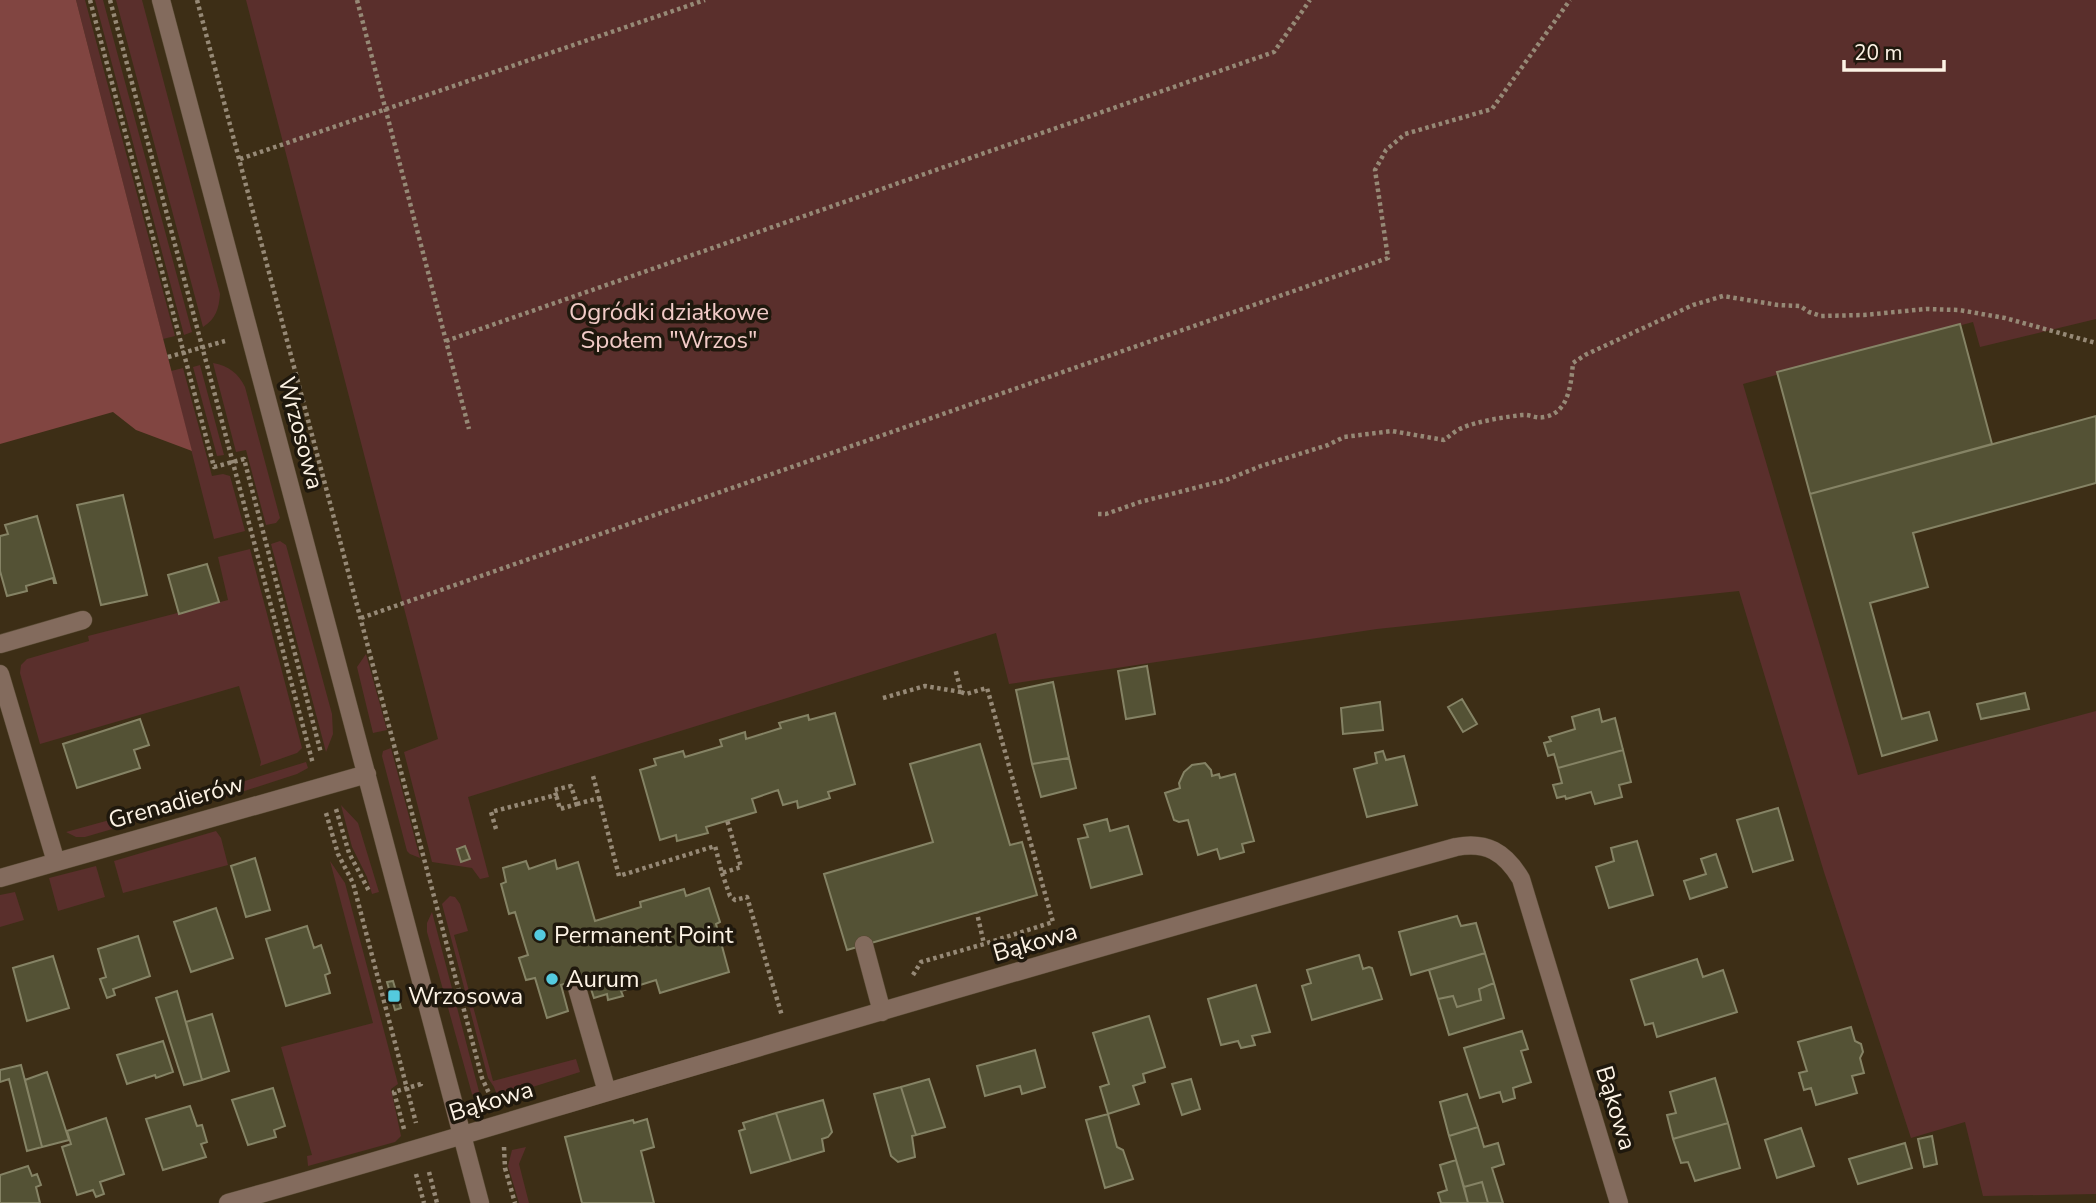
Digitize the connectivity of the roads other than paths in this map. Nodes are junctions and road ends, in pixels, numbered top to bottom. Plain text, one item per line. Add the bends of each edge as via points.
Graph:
1 (161, 0) edge
2 (83, 620) dead end
3 (0, 644) edge
4 (0, 674) edge
5 (367, 774) junction
6 (56, 862) junction
7 (0, 878) edge
8 (864, 945) dead end
9 (575, 981) dead end
10 (882, 1012) junction
11 (607, 1092) junction
12 (462, 1135) junction
13 (228, 1203) edge
14 (480, 1203) edge
15 (1619, 1203) edge

1 - 5 street, Wrzosowa
2 - 3 street
4 - 6 street
5 - 6 street, Grenadierów
5 - 12 street, Wrzosowa
6 - 7 street, Grenadierów
8 - 10 street
9 - 11 street
10 - 11 street, Bąkowa
10 - 15 street, Bąkowa via 1456,847 1483,846 1499,853 1521,879
11 - 12 street, Bąkowa
12 - 13 street, Bąkowa
12 - 14 street, Wrzosowa

